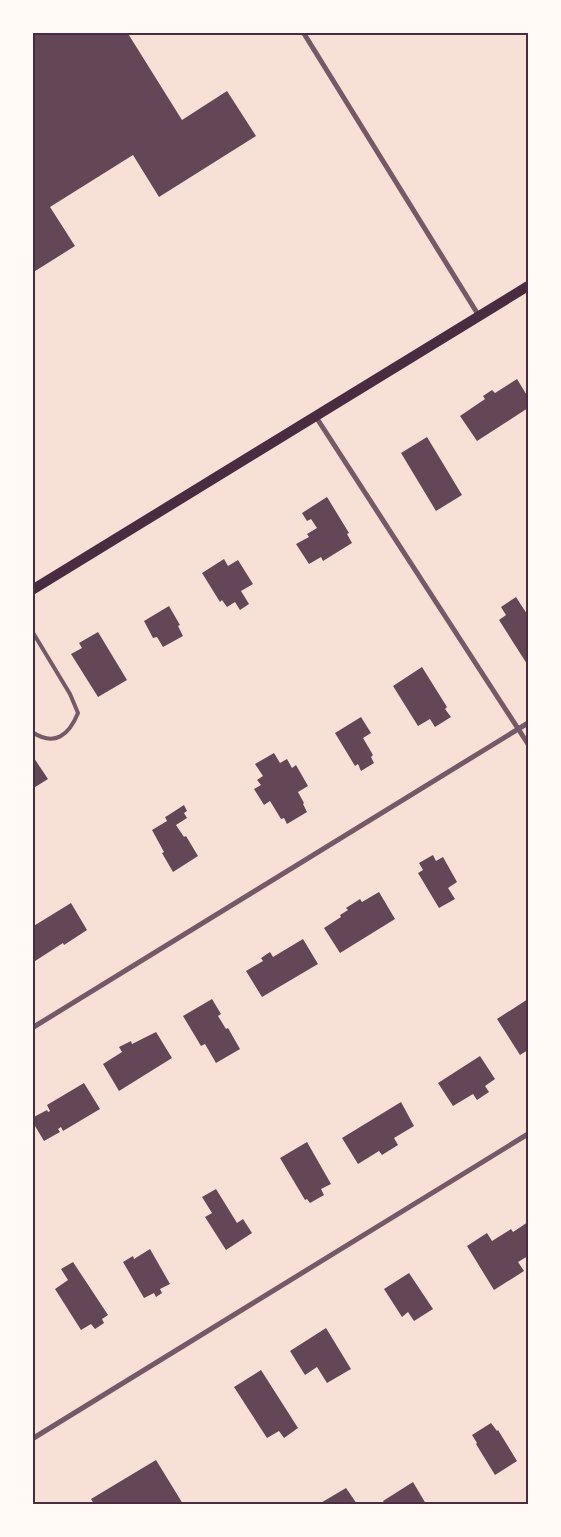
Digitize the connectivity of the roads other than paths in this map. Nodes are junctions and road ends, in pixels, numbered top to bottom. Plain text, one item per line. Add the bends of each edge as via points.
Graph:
1 (303, 32) edge
2 (528, 286) edge
3 (479, 317) junction
4 (316, 417) junction
5 (32, 590) edge
6 (32, 631) edge
7 (528, 723) edge
8 (519, 729) junction
9 (32, 732) edge
10 (528, 744) edge
11 (32, 1028) edge
12 (528, 1134) edge
13 (32, 1439) edge

1 - 3 street
2 - 3 main road
3 - 4 main road
4 - 5 main road
4 - 8 street
6 - 9 lane via 78,713 74,723 58,738 48,740
7 - 8 street
8 - 10 street
8 - 11 street
12 - 13 street

